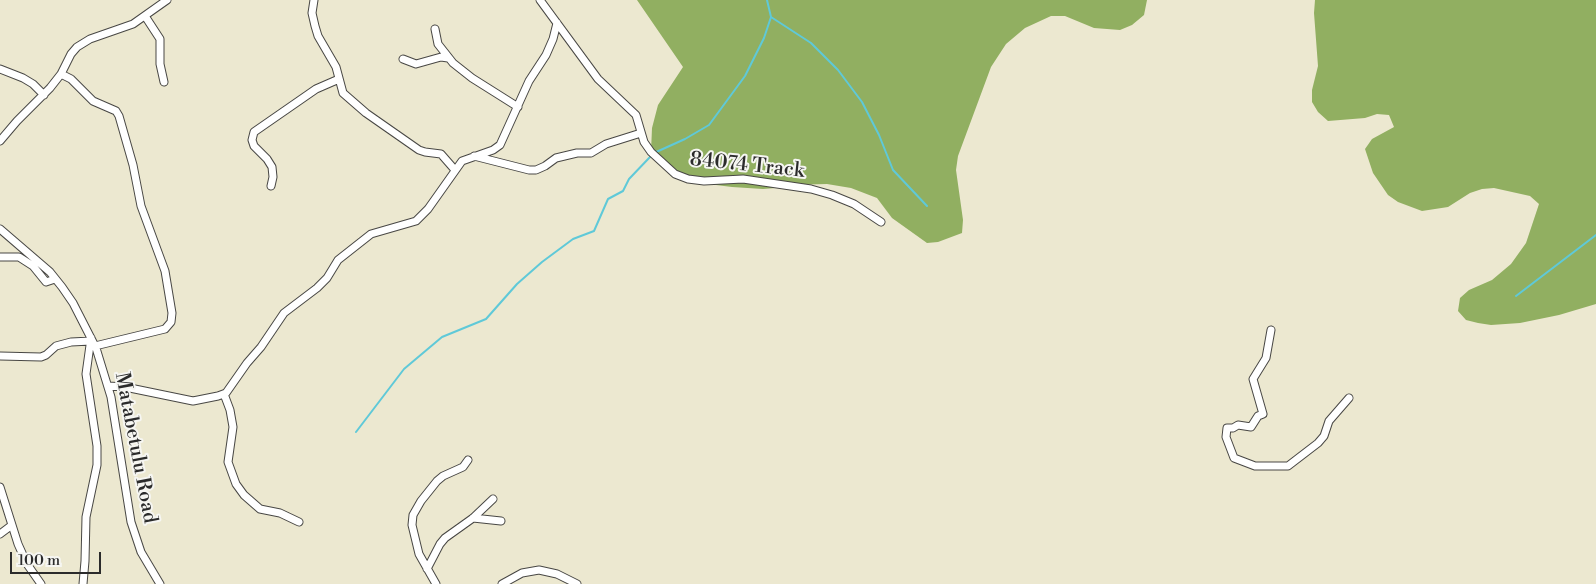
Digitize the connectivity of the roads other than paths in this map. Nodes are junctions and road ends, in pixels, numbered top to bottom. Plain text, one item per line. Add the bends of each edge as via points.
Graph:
1 (166, 0) edge
2 (314, 0) edge
3 (540, 0) edge
4 (145, 16) junction
5 (557, 23) junction
6 (435, 29) dead end
7 (448, 58) junction
8 (403, 59) dead end
9 (0, 69) edge
10 (62, 74) junction
11 (339, 79) junction
12 (164, 82) dead end
13 (44, 95) junction
14 (518, 107) junction
15 (641, 133) junction
16 (0, 141) edge
17 (474, 156) junction
18 (455, 170) junction
19 (271, 186) dead end
20 (881, 222) dead end
21 (0, 229) edge
22 (0, 257) edge
23 (55, 279) junction
24 (1271, 330) dead end
25 (92, 342) junction
26 (0, 356) edge
27 (108, 386) junction
28 (224, 394) junction
29 (1349, 398) dead end
30 (468, 460) dead end
31 (0, 487) edge
32 (493, 499) dead end
33 (473, 518) junction
34 (501, 521) dead end
35 (299, 522) dead end
36 (12, 526) junction
37 (0, 534) edge
38 (427, 569) junction
39 (41, 584) edge
40 (82, 584) edge
41 (160, 584) edge
42 (436, 584) edge
43 (502, 584) edge
44 (577, 584) edge

1 - 4 street
2 - 11 street via 315,26
3 - 5 street, 84074 Track
4 - 10 street via 82,44 71,54
4 - 12 street via 160,39
5 - 14 street via 546,56 529,81
5 - 15 street, 84074 Track via 598,78 636,116
6 - 7 street via 438,44
7 - 8 street via 416,64
7 - 14 street via 472,78
9 - 13 street via 28,81
10 - 13 street
10 - 25 street via 93,101 119,116 140,206 165,271 172,313 170,324 165,328
11 - 18 street via 343,93 366,113 422,152 441,154
11 - 19 street via 316,89 254,132 254,146 272,167 274,177
13 - 16 street
14 - 17 street via 500,145
15 - 17 street via 606,144 591,153 556,158 536,170
15 - 20 street, 84074 Track via 651,152 675,174 688,180 743,179 811,189 854,204
17 - 18 street via 462,161
18 - 28 street via 422,216 409,224 371,234 338,260 317,288 284,313
21 - 23 street, Matabetulu Road
22 - 23 street via 19,257 33,266 46,282
23 - 25 street, Matabetulu Road via 73,303
24 - 29 street via 1266,358 1253,379 1263,414 1251,426 1227,428 1226,437 1234,458 1255,466 1288,466 1318,443 1329,421
25 - 26 street via 56,346 41,356
25 - 27 street, Matabetulu Road
25 - 40 street via 86,374 97,465 86,517
27 - 28 street via 187,400
27 - 41 street, Matabetulu Road via 131,522 141,552
28 - 35 street via 233,427 228,462 236,484 260,509 280,513
30 - 38 street via 463,467 437,481 414,510 412,525
31 - 36 street
32 - 33 street
33 - 34 street
33 - 38 street via 443,541
36 - 37 street
36 - 39 street via 27,564
38 - 42 street
43 - 44 street via 522,573 539,570

